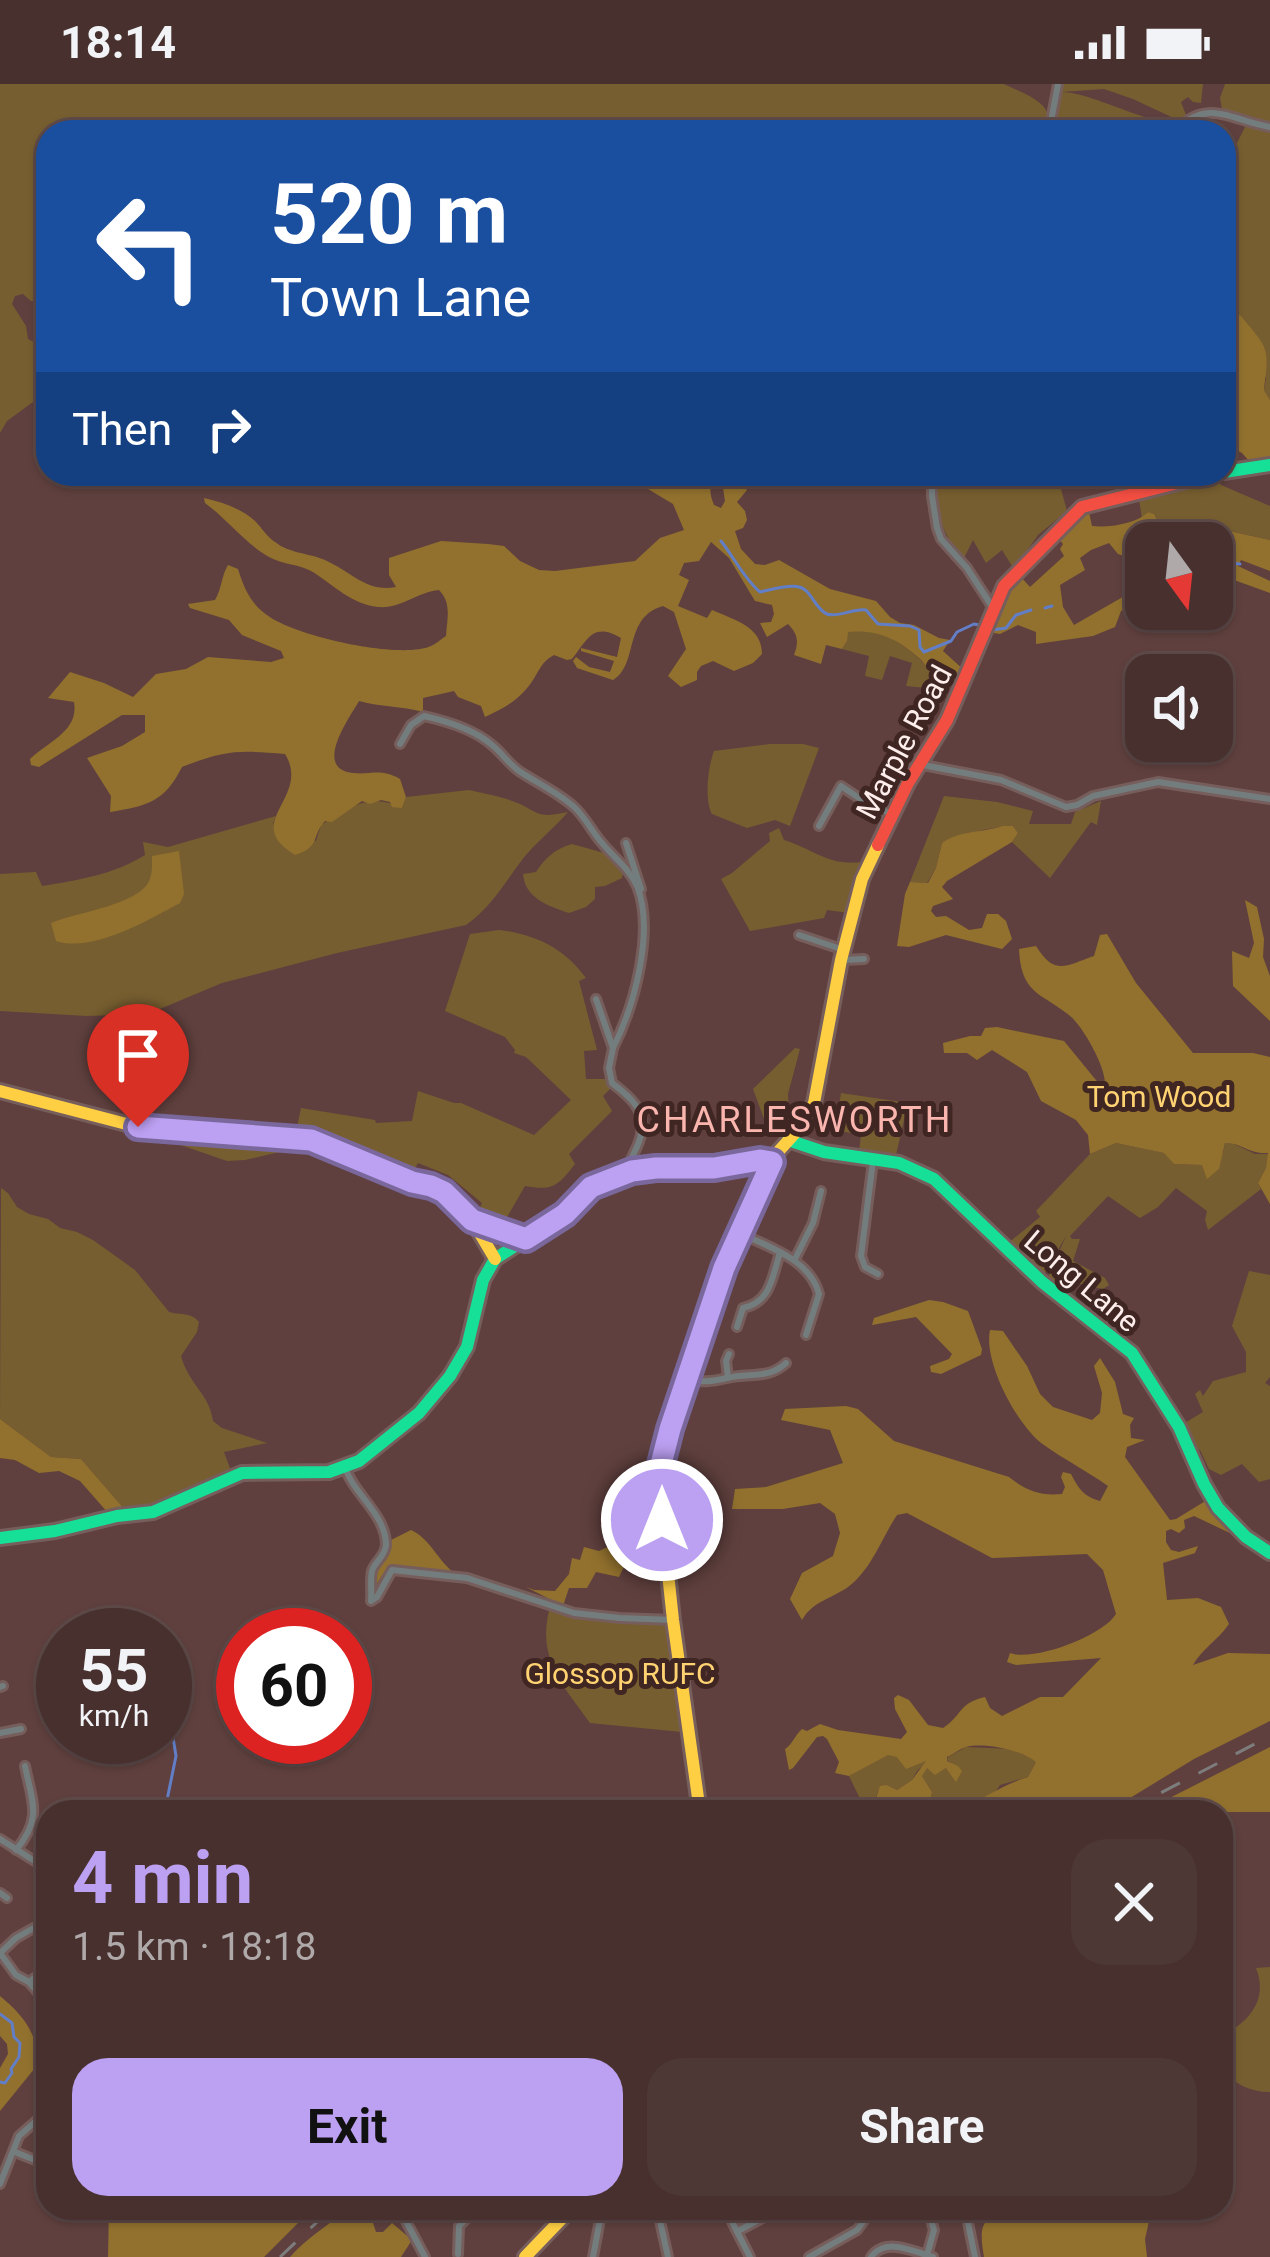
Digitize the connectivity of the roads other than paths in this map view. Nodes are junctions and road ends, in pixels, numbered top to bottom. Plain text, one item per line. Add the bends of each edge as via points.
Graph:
1 (1058, 84) edge
2 (1051, 120) edge
3 (1187, 120) edge
4 (1270, 127) edge
5 (1270, 465) edge
6 (1236, 470) edge
7 (932, 486) edge
8 (1167, 486) edge
9 (990, 620) junction
10 (400, 744) dead end
11 (920, 764) junction
12 (1270, 799) edge
13 (893, 814) junction
14 (819, 826) dead end
15 (626, 843) dead end
16 (644, 916) junction
17 (799, 935) dead end
18 (842, 955) junction
19 (864, 959) dead end
20 (596, 999) dead end
21 (613, 1048) junction
22 (0, 1091) edge
23 (788, 1140) junction
24 (775, 1157) junction
25 (874, 1158) junction
26 (628, 1173) junction
27 (818, 1195) dead end
28 (472, 1220) junction
29 (739, 1233) junction
30 (526, 1239) junction
31 (781, 1252) junction
32 (495, 1259) junction
33 (795, 1259) junction
34 (878, 1274) dead end
35 (741, 1322) dead end
36 (806, 1335) dead end
37 (728, 1354) dead end
38 (786, 1364) dead end
39 (728, 1377) junction
40 (687, 1380) junction
41 (345, 1467) junction
42 (0, 1538) edge
43 (1270, 1553) edge
44 (674, 1620) junction
45 (21, 1729) dead end
46 (0, 1733) edge
47 (25, 1766) dead end
48 (698, 1800) edge
49 (0, 1839) edge
50 (16, 1850) junction
51 (36, 1862) edge
52 (36, 1927) edge
53 (0, 1953) edge
54 (36, 1977) edge
55 (29, 1982) junction
56 (36, 1990) edge
57 (36, 2122) edge
58 (14, 2152) junction
59 (36, 2160) edge
60 (0, 2185) edge
61 (405, 2220) edge
62 (465, 2220) edge
63 (560, 2220) edge
64 (600, 2220) edge
65 (662, 2220) edge
66 (732, 2220) edge
67 (759, 2220) edge
68 (864, 2220) edge
69 (931, 2220) edge
70 (967, 2220) edge
71 (738, 2231) junction
72 (458, 2254) edge
73 (930, 2256) edge
74 (424, 2257) edge
75 (525, 2257) edge
76 (593, 2257) edge
77 (668, 2257) edge
78 (750, 2257) edge
79 (809, 2257) edge
80 (871, 2257) edge
81 (975, 2257) edge

1 - 2 street
3 - 4 street via 1219,113
5 - 6 street
7 - 9 street via 941,539 967,568
8 - 9 street, Marple Road via 1082,508 1004,586
9 - 11 street, Marple Road
10 - 16 street via 424,716 491,743 575,807 626,867
11 - 12 street via 1001,780 1066,807 1158,782
11 - 13 street, Marple Road
13 - 14 street via 842,786
13 - 18 street, Marple Road via 862,879
15 - 16 street
16 - 21 street via 637,977
17 - 18 street
18 - 19 street
18 - 23 street, Marple Road via 819,1085
20 - 21 street
21 - 26 street via 609,1076 635,1100 642,1133
22 - 28 street via 138,1127 323,1144 444,1192
23 - 24 street, Marple Road
23 - 25 street, Long Lane
24 - 26 street
24 - 29 street, Marple Road
25 - 34 street via 861,1256 863,1269
25 - 43 street, Long Lane via 926,1173 1132,1353 1218,1508
26 - 30 street via 591,1187
27 - 33 street
28 - 30 street
28 - 32 street
29 - 31 street
29 - 40 street, Marple Road
30 - 32 street
31 - 33 street
31 - 35 street via 764,1298 743,1308
32 - 41 street via 450,1376 398,1432
33 - 36 street via 820,1291
37 - 39 street
38 - 39 street
39 - 40 street
40 - 44 street, Marple Road via 659,1478
41 - 42 street via 242,1473 153,1512
41 - 44 street via 386,1543 372,1569 370,1600 392,1570 407,1570 467,1578 574,1613
44 - 48 street, Marple Road
45 - 46 street
47 - 50 street via 35,1817
49 - 50 street
50 - 51 street
52 - 53 street
53 - 55 street
54 - 55 street
55 - 56 street
57 - 58 street
58 - 59 street
58 - 60 street
61 - 74 street
62 - 72 street via 452,2237
63 - 75 street
64 - 76 street
65 - 77 street
66 - 71 street
67 - 71 street
68 - 79 street
69 - 73 street
70 - 81 street
71 - 78 street
73 - 80 street via 887,2246

